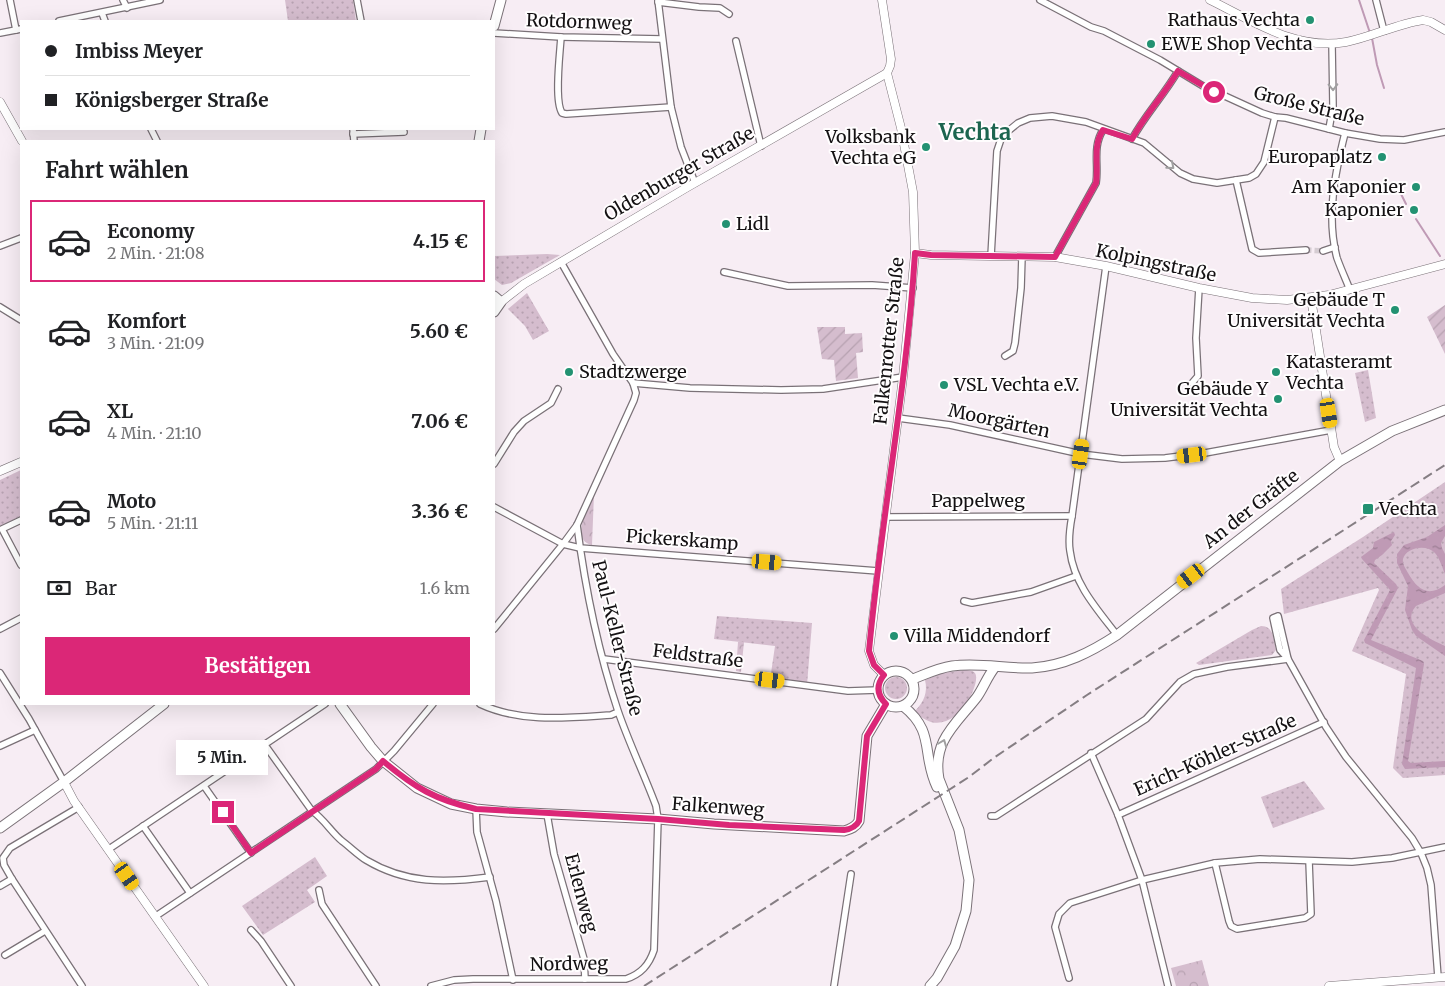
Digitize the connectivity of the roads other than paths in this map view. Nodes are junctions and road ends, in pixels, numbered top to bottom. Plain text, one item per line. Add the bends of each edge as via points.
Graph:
1 (10, 0) edge
2 (123, 0) edge
3 (160, 0) edge
4 (357, 0) edge
5 (501, 0) edge
6 (1040, 0) edge
7 (1210, 0) edge
8 (1376, 0) edge
9 (658, 1) edge
10 (882, 4) edge
11 (127, 8) junction
12 (102, 13) junction
13 (729, 14) dead end
14 (64, 20) edge
15 (105, 20) edge
16 (361, 20) edge
17 (495, 22) edge
18 (18, 29) edge
19 (1445, 30) edge
20 (1384, 31) junction
21 (0, 33) edge
22 (495, 33) edge
23 (561, 37) junction
24 (662, 39) junction
25 (736, 41) dead end
26 (1332, 44) junction
27 (1178, 71) junction
28 (887, 73) junction
29 (0, 102) edge
30 (671, 108) junction
31 (1275, 117) junction
32 (1330, 129) junction
33 (1103, 130) junction
34 (353, 132) edge
35 (404, 132) dead end
36 (1445, 132) edge
37 (1345, 133) junction
38 (1132, 139) junction
39 (21, 140) edge
40 (761, 146) junction
41 (1236, 180) junction
42 (695, 183) junction
43 (20, 238) edge
44 (0, 246) edge
45 (1335, 247) junction
46 (1306, 250) tunnel mouth
47 (1323, 251) tunnel mouth
48 (915, 253) junction
49 (991, 256) junction
50 (1022, 256) junction
51 (1055, 257) junction
52 (561, 262) junction
53 (1445, 264) edge
54 (1106, 266) junction
55 (724, 272) dead end
56 (913, 288) junction
57 (1199, 288) junction
58 (1350, 290) junction
59 (1311, 298) junction
60 (497, 299) edge
61 (0, 307) edge
62 (20, 319) edge
63 (1005, 356) dead end
64 (903, 377) junction
65 (633, 383) junction
66 (1192, 383) dead end
67 (558, 389) dead end
68 (1445, 410) edge
69 (898, 418) junction
70 (1332, 430) junction
71 (1081, 454) junction
72 (1340, 461) junction
73 (20, 462) edge
74 (495, 462) edge
75 (0, 472) edge
76 (495, 508) edge
77 (1072, 516) junction
78 (885, 517) junction
79 (20, 520) edge
80 (577, 525) junction
81 (563, 544) junction
82 (580, 548) junction
83 (20, 564) edge
84 (878, 571) junction
85 (1076, 576) junction
86 (964, 600) dead end
87 (1276, 617) dead end
88 (20, 619) edge
89 (495, 628) edge
90 (0, 629) edge
91 (1116, 635) junction
92 (604, 659) junction
93 (1288, 659) junction
94 (974, 665) junction
95 (995, 667) junction
96 (0, 673) edge
97 (884, 675) junction
98 (913, 680) junction
99 (878, 690) junction
100 (972, 703) junction
101 (886, 704) junction
102 (163, 705) edge
103 (324, 705) edge
104 (341, 705) edge
105 (432, 705) edge
106 (483, 705) edge
107 (903, 706) junction
108 (618, 712) junction
109 (1324, 722) junction
110 (35, 730) junction
111 (265, 744) junction
112 (0, 746) edge
113 (1091, 753) junction
114 (383, 761) junction
115 (64, 782) junction
116 (204, 786) junction
117 (79, 807) junction
118 (949, 807) junction
119 (476, 809) junction
120 (312, 812) junction
121 (547, 814) junction
122 (1118, 815) junction
123 (991, 816) dead end
124 (658, 819) junction
125 (143, 826) junction
126 (0, 828) edge
127 (1445, 847) edge
128 (109, 849) junction
129 (251, 853) junction
130 (1421, 853) junction
131 (1309, 861) junction
132 (1215, 863) junction
133 (851, 874) dead end
134 (490, 877) junction
135 (12, 879) junction
136 (1142, 880) junction
137 (0, 886) edge
138 (319, 890) dead end
139 (190, 893) junction
140 (156, 916) junction
141 (251, 930) dead end
142 (45, 931) junction
143 (5, 955) dead end
144 (1442, 977) edge
145 (1069, 978) dead end
146 (585, 979) junction
147 (513, 980) junction
148 (82, 986) edge
149 (204, 986) edge
150 (291, 986) edge
151 (376, 986) edge
152 (431, 986) edge
153 (834, 986) edge
154 (930, 986) edge
155 (1168, 986) edge
156 (1332, 986) edge

1 - 18 street
2 - 11 street
3 - 11 street
4 - 16 street
5 - 17 main road
6 - 27 street, Große Straße
7 - 26 street via 1285,36 1306,43
8 - 20 street
9 - 13 street via 720,8
9 - 24 street
10 - 28 street, Falkenrotter Straße via 891,59
11 - 12 street
12 - 14 street
12 - 15 street
18 - 21 street
19 - 20 street via 1423,20
20 - 26 street
22 - 23 street, Rotdornweg
23 - 24 street, Rotdornweg
23 - 30 street via 559,84 562,113
24 - 30 street
25 - 40 street
26 -> 32 street
27 - 31 street, Große Straße via 1224,97
27 - 38 street
28 - 40 street, Oldenburger Straße
28 - 48 street, Falkenrotter Straße via 913,192
29 - 39 street
30 - 42 street
31 - 32 street, Große Straße
31 - 41 street via 1261,168 1249,178
32 - 37 street, Große Straße
33 - 38 street
33 - 49 street via 1086,122 1044,116 1018,123 1002,136 997,151
33 - 51 street via 1095,159 1096,183
34 - 35 street
36 - 37 street, Große Straße via 1396,140
37 - 45 street via 1332,200
38 -> 41 street via 1144,143 1180,174 1217,182
40 - 42 street, Oldenburger Straße
41 - 46 street via 1252,249 1259,253
42 - 52 street, Oldenburger Straße
43 - 44 street
45 - 47 street
45 - 58 street
48 - 49 street, Kolpingstraße
48 - 56 street, Falkenrotter Straße
49 - 50 street, Kolpingstraße
50 - 51 street, Kolpingstraße
50 - 63 street via 1015,343 1013,351
51 - 54 street, Kolpingstraße
52 - 60 street, Oldenburger Straße
52 - 65 street
53 - 58 street, Kolpingstraße
54 - 57 street, Kolpingstraße
54 - 71 street
55 - 56 street via 788,286
56 - 64 street, Falkenrotter Straße
57 - 59 street, Kolpingstraße via 1252,298
57 - 66 street via 1198,376
58 - 59 street, Kolpingstraße
59 - 70 street
61 - 62 street
64 - 65 street via 823,389 781,390
64 - 69 street, Falkenrotter Straße
65 - 80 street via 634,400
67 - 74 street via 551,403 514,432
68 - 72 main road, An der Gräfte via 1392,431
69 - 71 street, Moorgärten via 950,425
69 - 78 street, Falkenrotter Straße
70 - 71 street, Moorgärten via 1165,458 1122,459
70 - 72 street
71 - 77 street
72 - 91 main road, An der Gräfte
73 - 75 street
76 - 81 street, Pickerskamp
77 - 78 street, Pappelweg
77 - 85 street via 1070,549
78 - 84 street, Falkenrotter Straße
79 - 83 street via 2,529
80 - 81 street
80 - 82 street, Paul-Keller-Straße
81 - 82 street, Pickerskamp
81 - 89 street
82 - 84 street, Pickerskamp
82 - 92 street, Paul-Keller-Straße
84 - 97 street, Falkenrotter Straße via 869,651 874,665
85 - 86 street via 1030,592 972,603
85 - 91 street
87 - 93 street
88 - 90 street
91 - 95 main road, An der Gräfte via 1064,662 1034,668
92 - 99 street, Feldstraße via 848,691
92 - 108 street, Paul-Keller-Straße
93 - 109 street
93 - 113 street via 1194,674 1180,682 1146,719
94 - 95 main road, An der Gräfte
94 - 98 main road, An der Gräfte via 941,668
94 - 100 main road via 980,677
95 - 100 main road
96 - 110 street
97 - 98 main road via 899,670
97 - 99 main road
98 - 107 main road via 915,692
99 - 101 main road
118 -> 100 main road via 939,779 938,756 946,735
101 - 107 main road
101 - 124 main road, Falkenweg via 867,736 859,821 851,829 757,827
102 - 115 main road
103 - 111 street
104 - 114 main road, Falkenweg
105 - 114 street
106 - 108 street via 504,713 542,718
107 - 118 main road via 921,724 926,736 930,770
108 - 124 street, Paul-Keller-Straße via 656,806
109 - 122 street, Erich-Köhler-Straße
109 - 130 street via 1346,757
110 - 112 street
110 - 115 street
111 - 116 street
111 - 120 street
113 - 122 street
113 - 123 street via 996,816
114 - 119 main road, Falkenweg via 417,788 451,804
114 - 120 street
115 - 117 street
115 - 126 main road
116 - 125 street
116 - 129 street
117 - 128 street
117 - 135 street via 5,853 4,865
118 - 154 main road via 964,852 968,894 955,946
119 - 121 main road, Falkenweg
119 - 134 street, Nordweg via 477,832
120 - 129 street
120 - 134 street via 366,860 398,874 446,882
121 - 124 main road, Falkenweg
121 - 146 street, Erlenweg via 554,854 584,959
122 - 136 street
124 - 146 street, Nordweg via 654,950 650,961 642,971 626,979
125 - 128 street
125 - 139 street
127 - 130 street
128 - 140 street
129 - 139 street
130 - 131 street via 1352,862
130 - 144 street via 1432,884
131 - 132 street via 1260,859
131 - 132 street via 1311,914 1305,918 1237,928 1229,921
132 - 136 street
133 - 153 street
134 - 147 street, Nordweg
135 - 137 street
135 - 142 street
136 - 145 street via 1070,903 1059,914 1056,927
136 - 155 street
138 - 151 street via 322,904
139 - 140 street
140 - 149 street
141 - 150 street
142 - 143 street
142 - 148 street
144 - 156 street
146 - 147 street, Nordweg
147 - 152 street via 454,980

